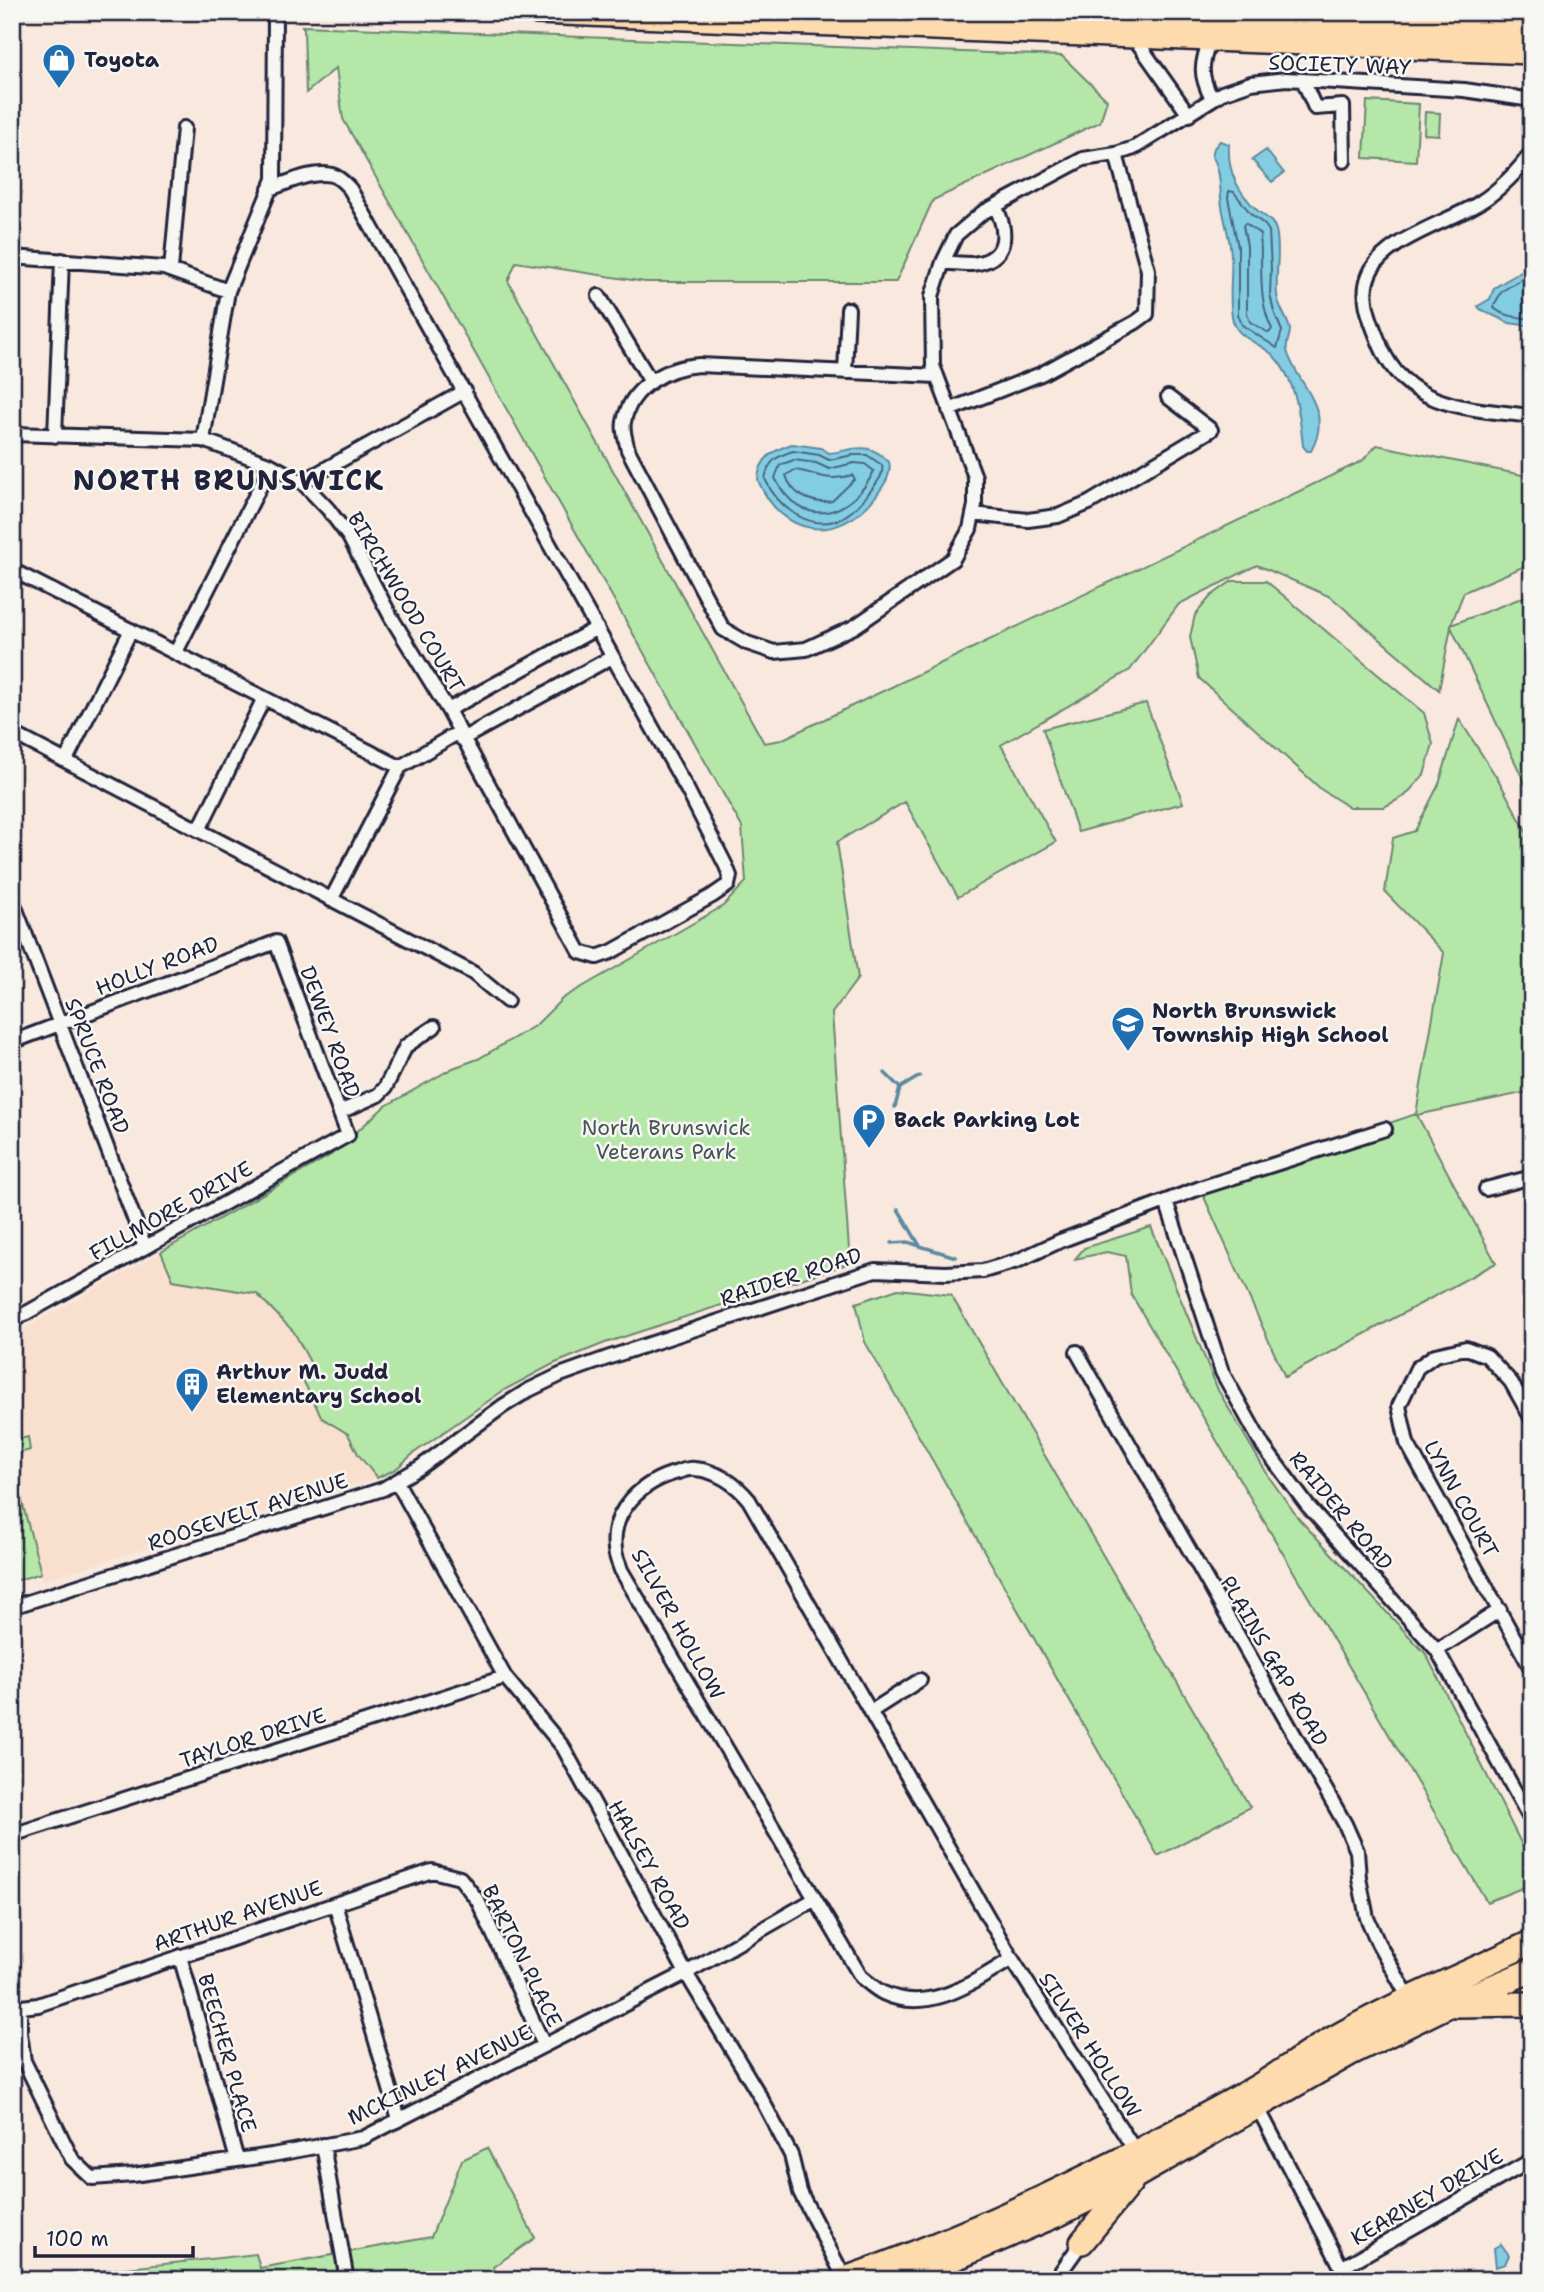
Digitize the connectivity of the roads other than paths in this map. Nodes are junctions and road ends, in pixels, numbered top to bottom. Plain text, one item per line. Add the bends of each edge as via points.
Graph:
1 (275, 12) edge
2 (538, 12) edge
3 (1067, 12) edge
4 (1274, 12) edge
5 (1330, 23) junction
6 (1532, 31) edge
7 (1133, 36) junction
8 (1210, 39) junction
9 (1532, 52) edge
10 (1303, 80) junction
11 (1342, 81) junction
12 (1212, 99) junction
13 (1532, 100) edge
14 (1342, 106) junction
15 (1189, 116) junction
16 (184, 128) dead end
17 (1532, 151) edge
18 (1116, 154) junction
19 (1344, 161) dead end
20 (269, 190) junction
21 (995, 206) junction
22 (12, 257) edge
23 (62, 260) junction
24 (943, 262) junction
25 (171, 270) junction
26 (228, 291) junction
27 (598, 296) dead end
28 (848, 309) dead end
29 (845, 372) junction
30 (937, 376) junction
31 (651, 382) junction
32 (465, 391) junction
33 (1168, 397) dead end
34 (949, 410) junction
35 (1532, 416) edge
36 (12, 434) edge
37 (55, 436) junction
38 (203, 440) junction
39 (271, 465) junction
40 (302, 482) junction
41 (973, 514) junction
42 (12, 570) edge
43 (597, 628) junction
44 (131, 630) junction
45 (176, 652) junction
46 (612, 657) junction
47 (264, 698) junction
48 (448, 710) junction
49 (12, 733) edge
50 (461, 735) junction
51 (66, 760) junction
52 (400, 767) junction
53 (199, 830) junction
54 (12, 899) edge
55 (331, 900) junction
56 (276, 942) joint
57 (507, 1000) dead end
58 (60, 1023) junction
59 (434, 1027) dead end
60 (12, 1042) edge
61 (340, 1112) junction
62 (1385, 1129) dead end
63 (348, 1135) joint
64 (1532, 1177) edge
65 (1486, 1189) dead end
66 (1166, 1200) junction
67 (145, 1247) junction
68 (12, 1321) edge
69 (1077, 1352) dead end
70 (1532, 1419) edge
71 (479, 1423) joint
72 (397, 1482) junction
73 (12, 1607) edge
74 (1500, 1610) junction
75 (1437, 1650) junction
76 (1532, 1670) edge
77 (505, 1677) junction
78 (920, 1679) dead end
79 (870, 1712) junction
80 (1532, 1822) edge
81 (12, 1835) edge
82 (465, 1885) joint
83 (815, 1899) junction
84 (335, 1904) junction
85 (1532, 1942) edge
86 (180, 1956) junction
87 (1012, 1959) junction
88 (1532, 1970) edge
89 (686, 1973) junction
90 (1410, 2000) junction
91 (1532, 2004) edge
92 (1449, 2005) junction
93 (16, 2008) edge
94 (544, 2045) junction
95 (1252, 2099) junction
96 (399, 2119) junction
97 (323, 2145) junction
98 (1136, 2152) junction
99 (237, 2160) junction
100 (1532, 2160) edge
101 (1134, 2178) junction
102 (1061, 2213) junction
103 (1082, 2242) junction
104 (1341, 2268) junction
105 (844, 2279) edge
106 (347, 2280) edge
107 (904, 2280) edge
108 (1055, 2280) edge
109 (1348, 2280) edge

1 - 20 street via 274,179
2 - 7 highway
3 - 5 highway
4 - 5 highway
5 - 6 highway
7 - 8 highway
7 - 15 street
8 - 9 highway
8 - 12 street via 1201,70
10 - 11 street, SOCIETY WAY
10 - 12 street, SOCIETY WAY via 1251,83
10 - 14 street via 1315,108
11 - 13 street, SOCIETY WAY
11 - 14 street
12 - 15 street, SOCIETY WAY
14 - 19 street
15 - 18 street, SOCIETY WAY
16 - 25 street
17 - 35 street via 1480,202 1378,259 1366,292 1368,316 1384,354 1417,392 1460,407
18 - 21 street, SOCIETY WAY via 1083,159
18 - 34 street via 1148,270 1147,314 1041,374
20 - 26 street
20 - 32 street via 317,175 340,179 355,197
21 - 24 street, SOCIETY WAY via 957,235
21 - 24 street via 1004,225 1003,244 994,257 973,264
22 - 23 street
23 - 25 street
23 - 37 street
24 - 30 street, SOCIETY WAY via 932,296
25 - 26 street
26 - 38 street
27 - 31 street
28 - 29 street
29 - 30 street
29 - 31 street via 699,365 666,372
30 - 34 street, SOCIETY WAY
31 - 41 street, SOCIETY WAY via 627,412 623,431 628,450 723,629 747,643 774,652 806,649 854,627 953,559 970,530
32 - 40 street
32 - 43 street
33 - 41 street via 1211,430 1089,503 1058,516 1028,520
34 - 41 street, SOCIETY WAY via 975,477
36 - 37 street, BIRCHWOOD COURT
37 - 38 street, BIRCHWOOD COURT
38 - 39 street, BIRCHWOOD COURT
39 - 40 street, BIRCHWOOD COURT
39 - 45 street
40 - 48 street, BIRCHWOOD COURT via 349,537
42 - 44 street
43 - 46 street
43 - 48 street
44 - 45 street
44 - 51 street
45 - 47 street
46 - 50 street
46 - 50 street, BIRCHWOOD COURT via 730,876 728,885 712,896 611,952 597,957 585,954 570,937
47 - 52 street
47 - 53 street
48 - 50 street, BIRCHWOOD COURT
49 - 51 street
50 - 52 street
51 - 53 street
52 - 55 street
53 - 55 street
54 - 58 street, SPRUCE ROAD
55 - 57 street via 472,973
56 - 58 street, HOLLY ROAD
56 - 61 street, DEWEY ROAD
58 - 60 street, HOLLY ROAD
58 - 67 street, SPRUCE ROAD
59 - 61 street via 406,1046 378,1096
61 - 63 street, DEWEY ROAD
62 - 66 street, RAIDER ROAD
63 - 67 street, FILLMORE DRIVE
64 - 65 street
66 - 71 street, RAIDER ROAD via 983,1271 875,1270 854,1275 560,1375
66 - 75 street, RAIDER ROAD via 1222,1373 1263,1446 1307,1505
67 - 68 street, FILLMORE DRIVE
69 - 90 street, PLAINS GAP ROAD via 1345,1825 1357,1851 1367,1918
70 - 74 street, LYNN COURT via 1511,1381 1487,1356 1466,1348 1435,1355 1417,1368 1399,1406 1407,1443
71 - 72 street, ROOSEVELT AVENUE
72 - 73 street, ROOSEVELT AVENUE
72 - 77 street, HALSEY ROAD
74 - 75 street
74 - 76 street, LYNN COURT
75 - 80 street, RAIDER ROAD
77 - 81 street, TAYLOR DRIVE
77 - 89 street, HALSEY ROAD via 563,1747
78 - 79 street
79 - 83 street, SILVER HOLLOW via 736,1484 693,1469 665,1475 634,1495 618,1518 615,1549 621,1570
79 - 87 street, SILVER HOLLOW
82 - 84 street, ARTHUR AVENUE via 460,1878 432,1871
82 - 94 street, BARTON PLACE via 478,1901
83 - 87 street, SILVER HOLLOW via 860,1976 902,1999 931,2000 957,1992
83 - 89 street, MCKINLEY AVENUE
84 - 86 street, ARTHUR AVENUE
84 - 96 street
85 - 90 highway
86 - 93 street, ARTHUR AVENUE via 38,2005
86 - 99 street, BEECHER PLACE
87 - 98 street, SILVER HOLLOW
88 - 92 highway
89 - 94 street, MCKINLEY AVENUE
89 - 105 street, HALSEY ROAD via 791,2155 800,2192
90 - 95 highway via 1328,2041
91 - 92 highway
92 - 95 highway
93 - 99 street, MCKINLEY AVENUE via 24,2061 72,2159 92,2178
94 - 96 street, MCKINLEY AVENUE
95 - 98 highway
95 - 101 highway
95 - 104 street
96 - 97 street, MCKINLEY AVENUE via 363,2138
97 - 99 street, MCKINLEY AVENUE
97 - 106 street
98 - 105 highway via 958,2236
100 - 104 street, KEARNEY DRIVE
101 - 102 highway
101 - 103 highway
102 - 103 highway via 1079,2221
102 - 107 highway
103 - 108 street
104 - 109 street

